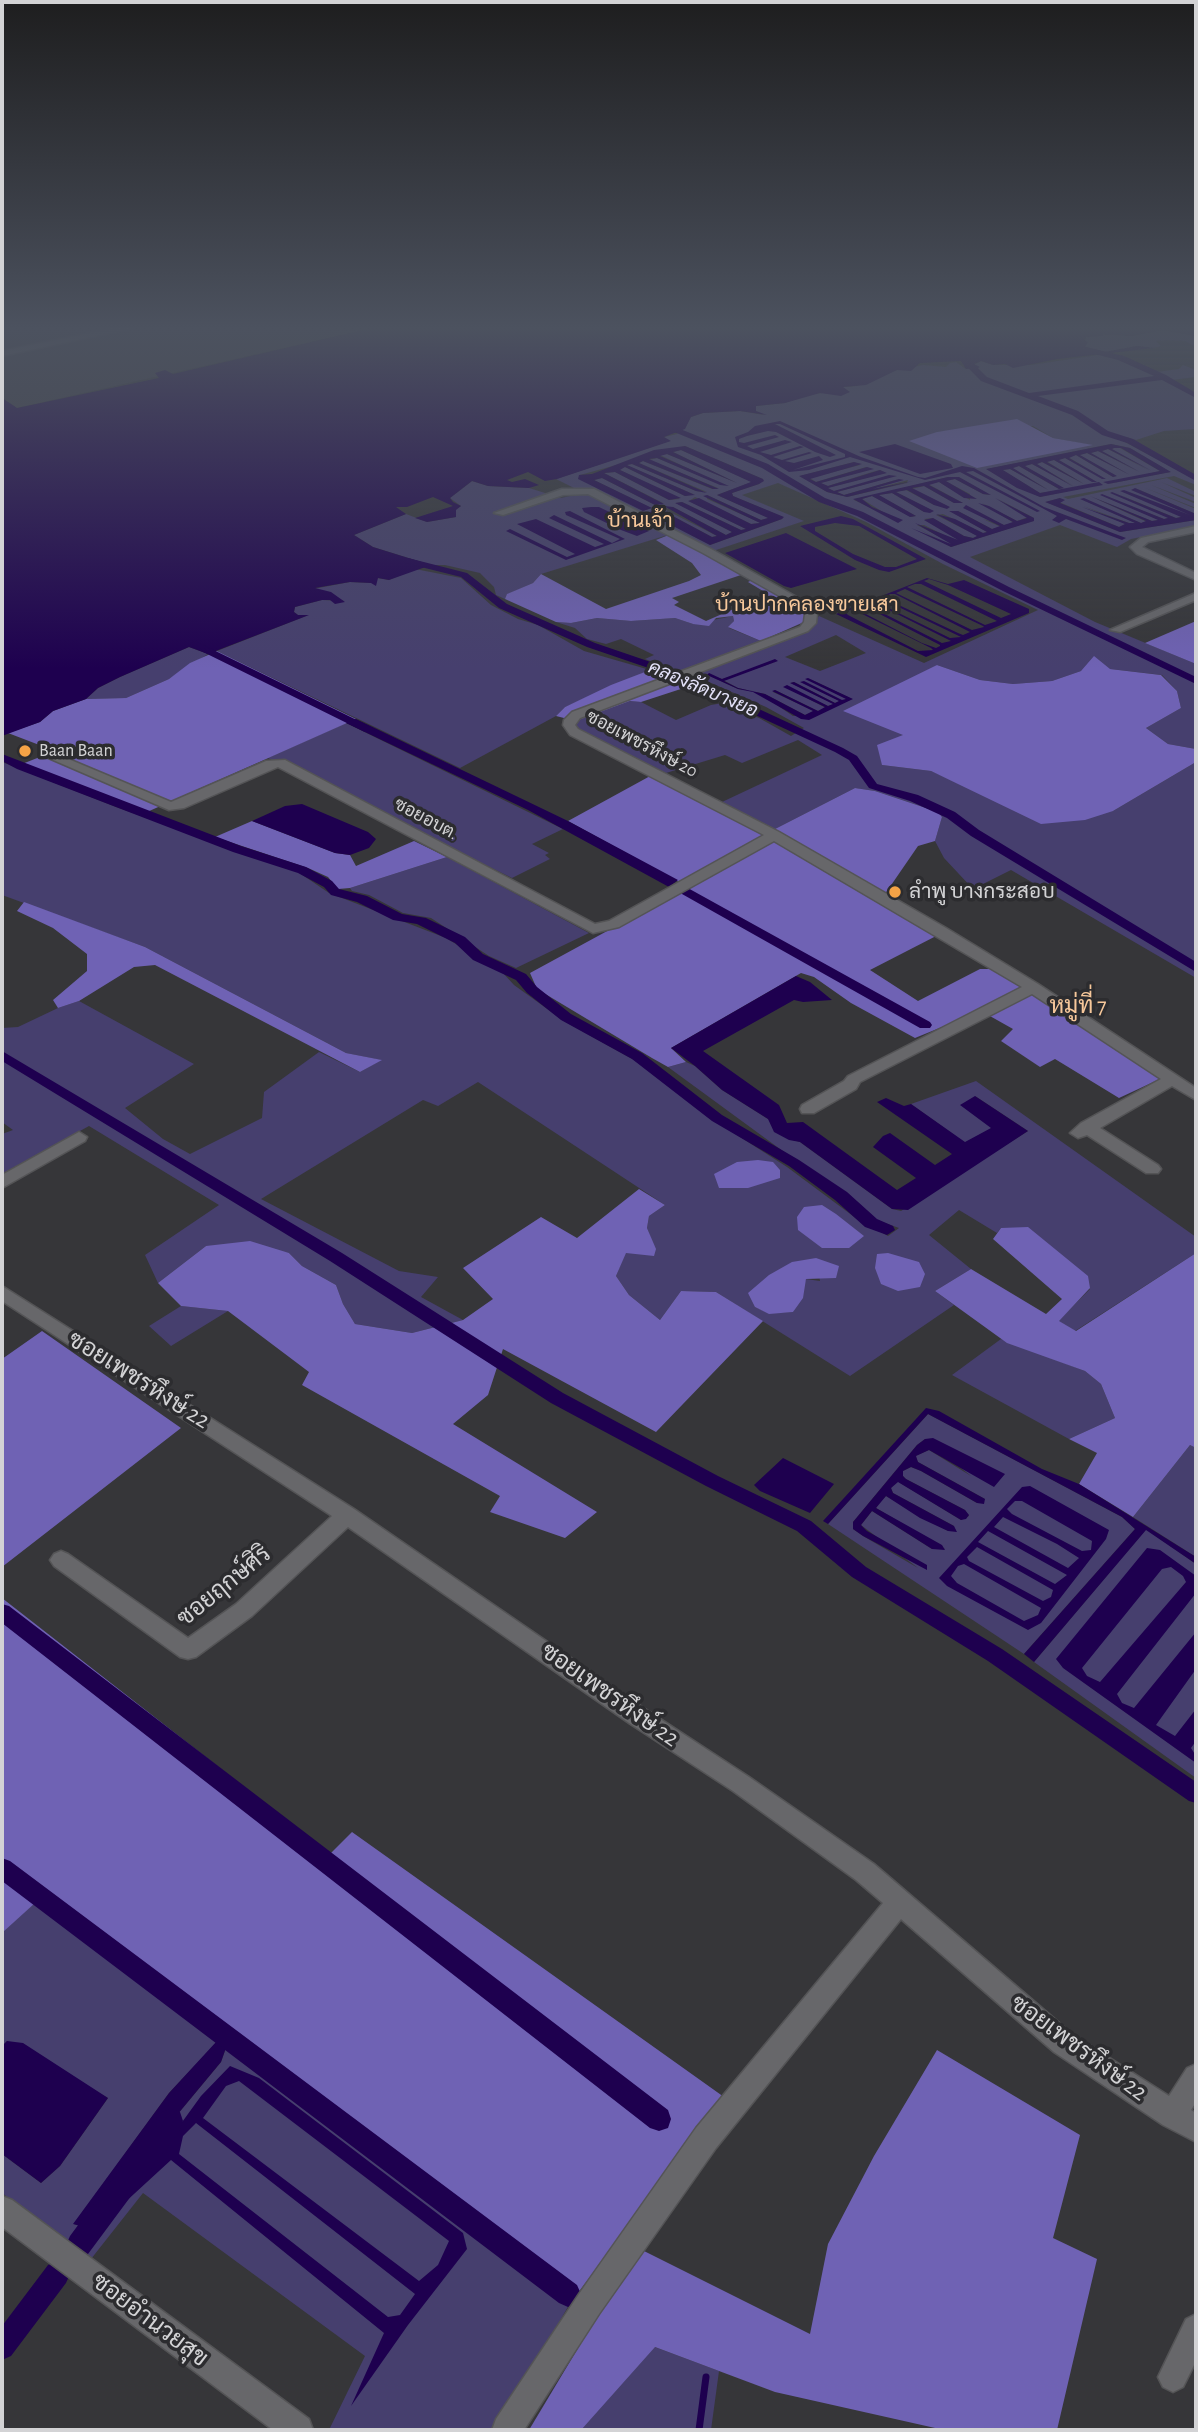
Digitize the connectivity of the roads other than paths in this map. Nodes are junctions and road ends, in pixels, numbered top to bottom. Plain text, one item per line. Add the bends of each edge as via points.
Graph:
1 (499, 513) dead end
2 (1196, 529) edge
3 (1196, 577) edge
4 (1196, 596) edge
5 (1116, 630) dead end
6 (50, 756) dead end
7 (774, 835) junction
8 (1033, 987) junction
9 (1173, 1079) junction
10 (1196, 1095) edge
11 (808, 1109) dead end
12 (79, 1137) dead end
13 (1152, 1169) dead end
14 (2, 1182) edge
15 (2, 1292) edge
16 (346, 1514) junction
17 (61, 1559) dead end
18 (899, 1902) junction
19 (1196, 2077) edge
20 (1173, 2115) junction
21 (1196, 2129) edge
22 (2, 2210) edge
23 (1196, 2329) edge
24 (1173, 2376) dead end
25 (298, 2430) edge
26 (507, 2430) edge

1 - 7 street, ซอยเพชรหึงษ์ 20 via 562,492 590,491 805,606 811,614 804,629 576,715 569,725 574,732
2 - 3 street via 1145,540 1135,547
4 - 5 street
6 - 7 street, ซอยอบต. via 172,806 281,763 593,929 614,924
7 - 8 street, ซอยเพชรหึงษ์ 20
8 - 9 street, ซอยเพชรหึงษ์ 20
8 - 11 street via 854,1079
9 - 10 street, ซอยเพชรหึงษ์ 20
9 - 13 street via 1082,1130
12 - 14 street
15 - 16 street, ซอยเพชรหึงษ์ 22
16 - 17 street, ซอยฤกษ์ศิริ via 244,1610 188,1650
16 - 18 street, ซอยเพชรหึงษ์ 22 via 741,1784 865,1872
18 - 20 street, ซอยเพชรหึงษ์ 22 via 1063,2043
18 - 26 street via 706,2138
19 - 20 street
20 - 21 street, ซอยเพชรหึงษ์ 22
22 - 25 street, ซอยอำนวยสุข
23 - 24 street

